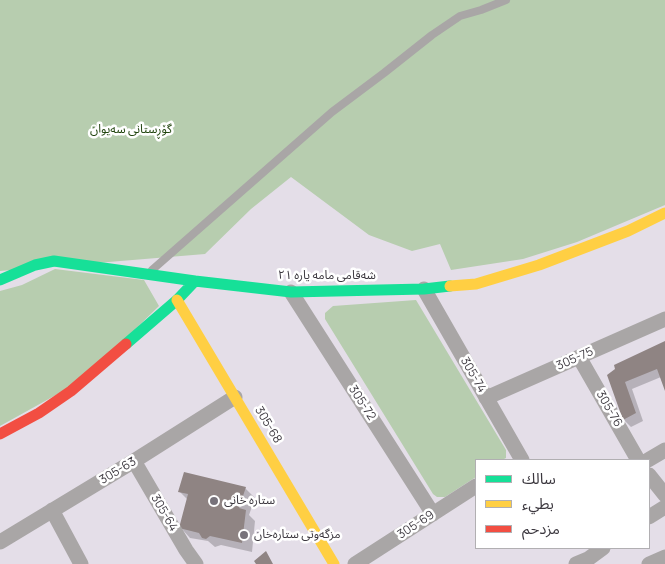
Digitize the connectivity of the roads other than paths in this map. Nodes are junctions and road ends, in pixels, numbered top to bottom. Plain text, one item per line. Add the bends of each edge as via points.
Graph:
1 (506, 0) edge
2 (665, 214) edge
3 (148, 273) junction
4 (0, 280) edge
5 (195, 281) junction
6 (424, 289) junction
7 (291, 292) junction
8 (177, 300) junction
9 (665, 320) edge
10 (579, 357) junction
11 (235, 397) junction
12 (486, 398) junction
13 (0, 434) edge
14 (665, 450) edge
15 (518, 459) edge
16 (637, 459) edge
17 (650, 459) edge
18 (134, 461) junction
19 (650, 476) edge
20 (475, 487) edge
21 (665, 495) edge
22 (665, 507) edge
23 (52, 510) junction
24 (433, 514) junction
25 (650, 515) edge
26 (0, 542) edge
27 (601, 549) edge
28 (581, 557) edge
29 (665, 557) edge
30 (80, 564) edge
31 (196, 564) edge
32 (334, 564) edge
33 (355, 564) edge
34 (649, 564) edge

1 - 3 lane via 460,16 432,35 332,112
2 - 6 street, شەقامی مامە یارە ٢١ via 539,265 476,284
3 - 4 street, شەقامی مامە یارە ٢١ via 54,261 35,265
3 - 5 street, شەقامی مامە یارە ٢١
5 - 7 street, شەقامی مامە یارە ٢١
5 - 8 street
6 - 7 street, شەقامی مامە یارە ٢١
6 - 12 street, 305-74
7 - 24 street, 305-72
8 - 11 street, 305-68
8 - 13 street via 71,391
9 - 10 street, 305-75
10 - 12 street, 305-75
10 - 16 street, 305-76
11 - 18 street, 305-63
11 - 32 street, 305-68
12 - 15 street, 305-74
14 - 17 street
18 - 23 street, 305-63
18 - 31 street, 305-64
19 - 21 street
20 - 24 street, 305-69
22 - 25 street
23 - 26 street, 305-63
23 - 30 street
24 - 33 street, 305-69
27 - 28 street
29 - 34 street

